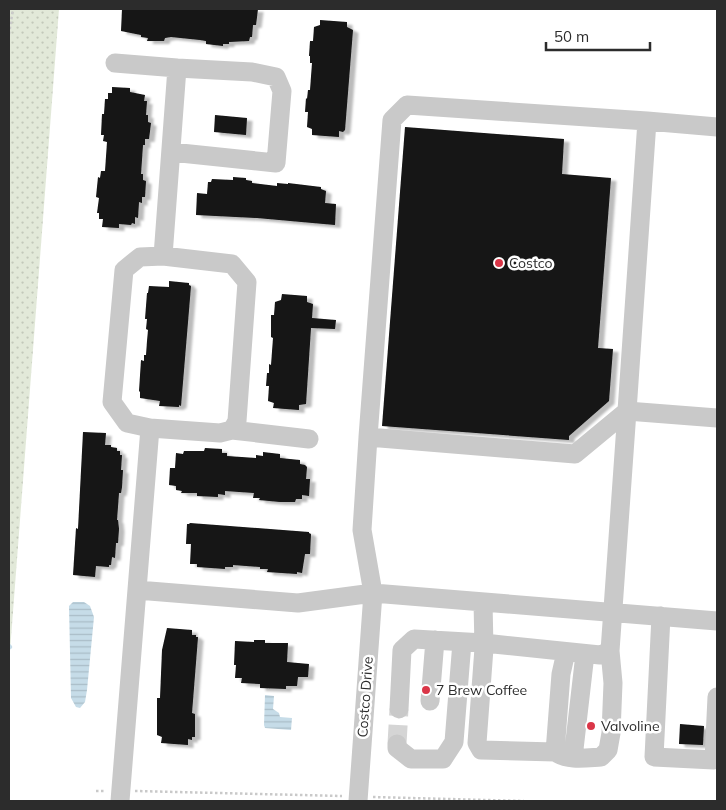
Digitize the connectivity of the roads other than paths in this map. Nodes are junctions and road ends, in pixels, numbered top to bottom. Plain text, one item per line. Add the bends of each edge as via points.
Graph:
1 (115, 63) dead end
2 (177, 68) junction
3 (647, 121) junction
4 (717, 127) edge
5 (171, 152) junction
6 (163, 256) junction
7 (627, 411) junction
8 (717, 418) edge
9 (150, 428) junction
10 (232, 430) junction
11 (368, 437) junction
12 (309, 438) dead end
13 (137, 590) junction
14 (373, 594) junction
15 (483, 602) junction
16 (613, 612) junction
17 (661, 616) junction
18 (717, 620) edge
19 (435, 640) junction
20 (462, 642) junction
21 (484, 643) junction
22 (610, 651) junction
23 (566, 652) junction
24 (585, 654) junction
25 (717, 697) edge
26 (430, 701) dead end
27 (400, 709) tunnel mouth
28 (397, 744) dead end
29 (555, 752) junction
30 (573, 758) junction
31 (120, 796) edge
32 (358, 799) edge

1 - 2 lane
2 - 5 lane
2 - 5 lane via 252,72 276,77 282,91 278,152 276,163
3 - 4 lane, Costco Drive
3 - 7 lane
3 - 11 lane, Costco Drive via 407,105 392,120
5 - 6 lane
6 - 9 lane via 140,258 124,270 112,402 127,422
6 - 10 lane via 232,264 247,282 237,420
7 - 8 lane
7 - 11 lane via 575,454
7 - 16 lane
9 - 10 lane via 220,434
9 - 13 lane
10 - 12 lane
11 - 14 lane, Costco Drive via 362,530
13 - 14 lane via 298,603
13 - 31 lane
14 - 15 lane
14 - 32 lane, Costco Drive
15 - 16 lane
15 - 21 lane
16 - 17 lane
16 - 22 lane
17 - 18 lane
17 - 25 lane via 654,757 714,760
19 - 20 lane
19 - 26 lane
19 - 27 lane via 414,639 402,650
20 - 21 lane
20 - 28 lane via 454,742 443,759 411,759 397,748
21 - 23 lane
21 - 29 lane via 477,743 481,750
22 - 24 lane via 600,655
22 - 30 lane via 613,683 608,750 601,757
23 - 24 lane
23 - 29 lane via 561,674
24 - 30 lane
29 - 30 lane via 562,757

